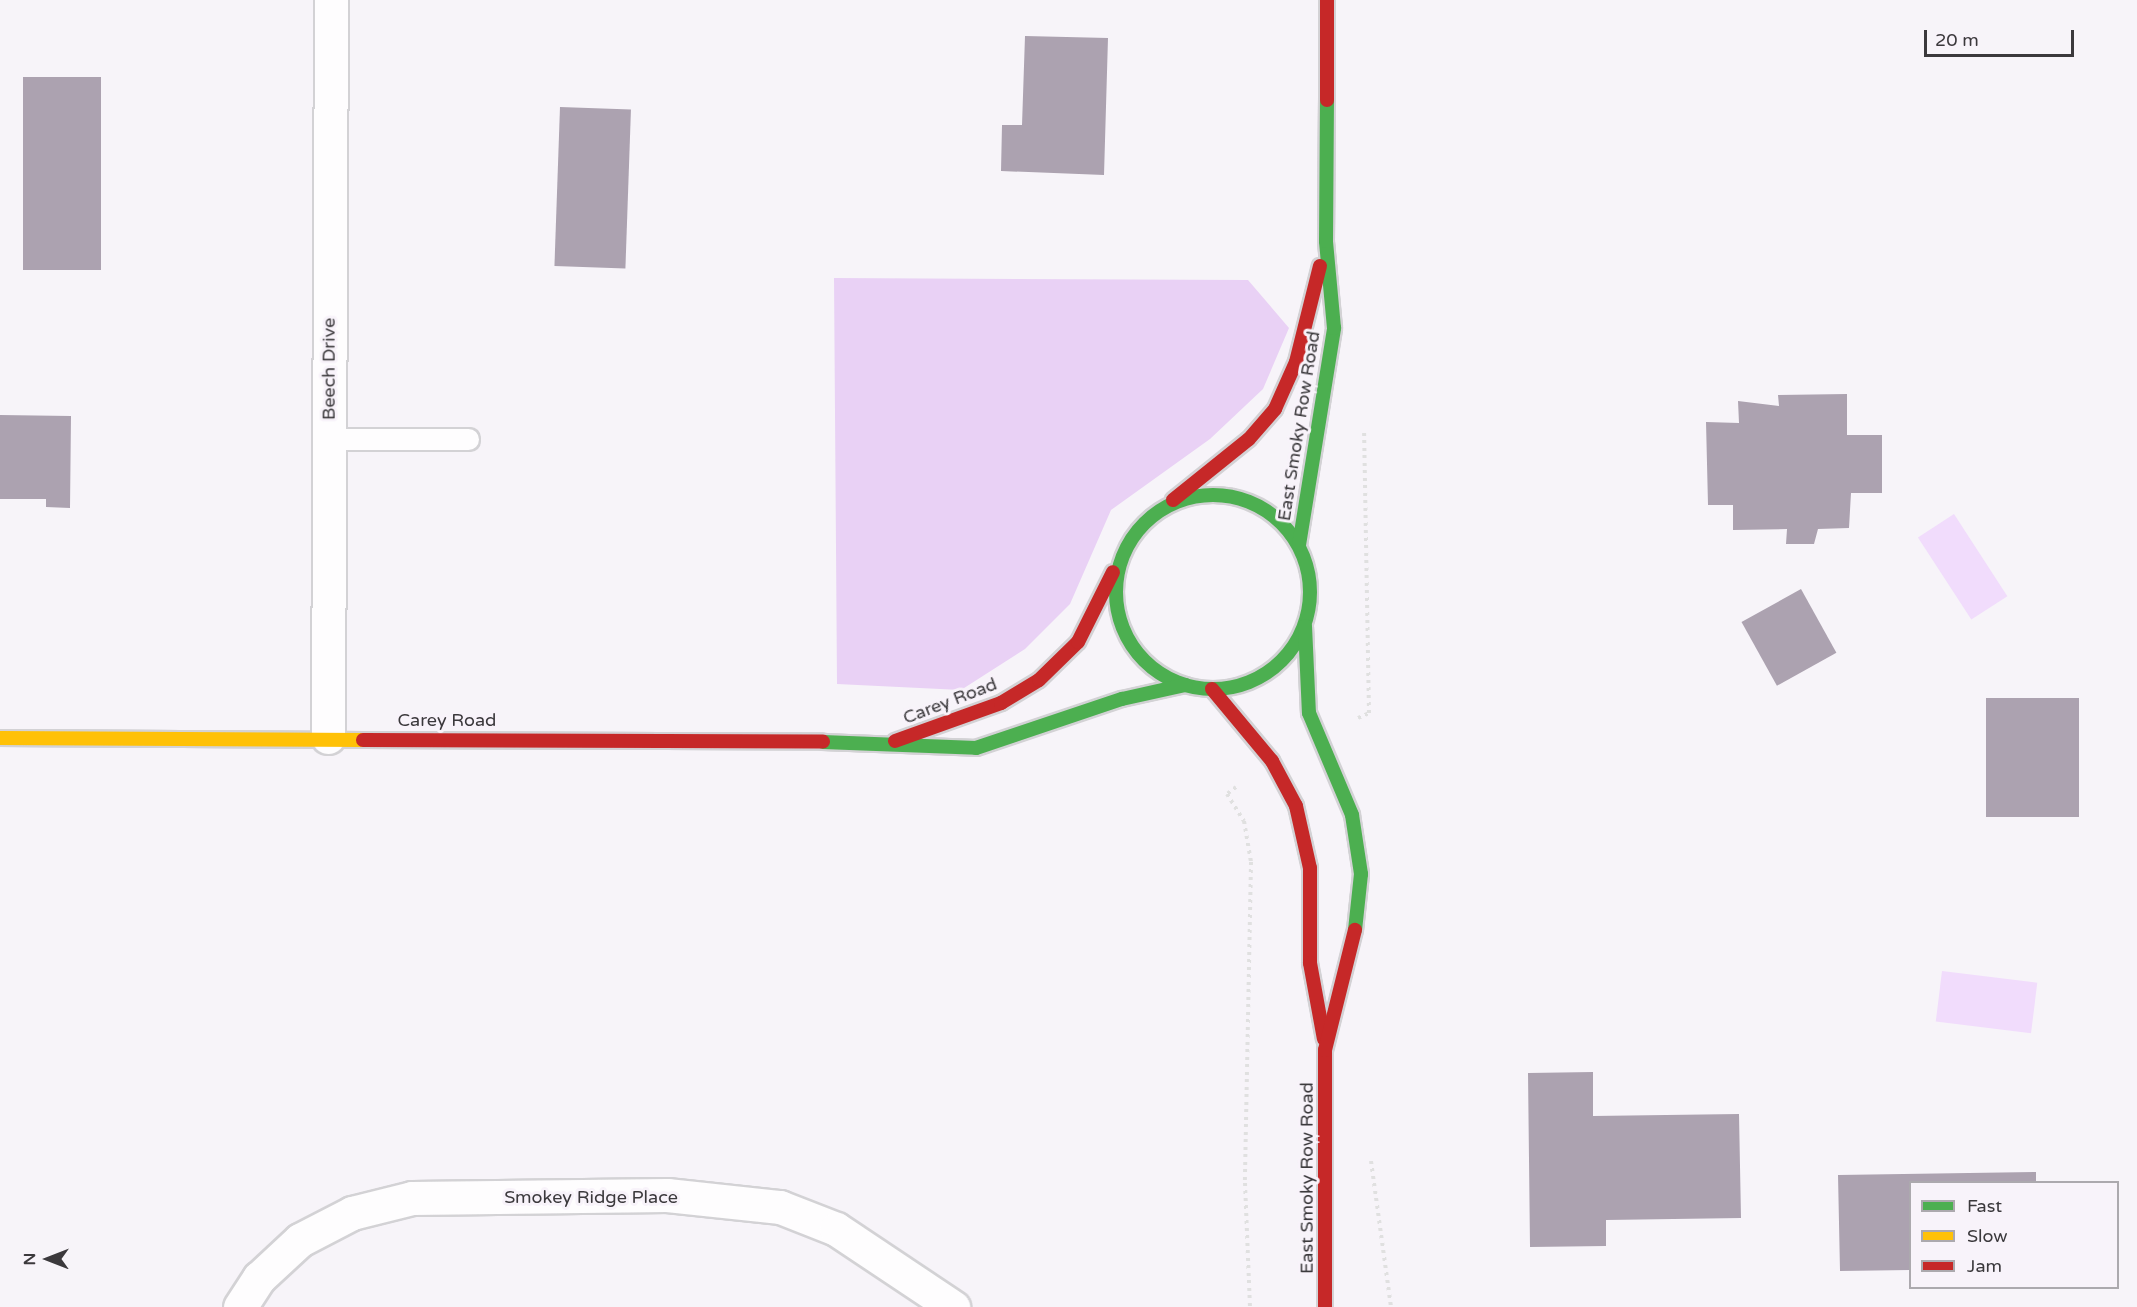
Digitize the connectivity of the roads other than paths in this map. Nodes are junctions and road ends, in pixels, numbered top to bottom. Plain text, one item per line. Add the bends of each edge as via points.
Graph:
1 (331, 0) edge
2 (1327, 0) edge
3 (1326, 241) junction
4 (328, 439) junction
5 (468, 439) dead end
6 (1166, 507) junction
7 (1299, 545) junction
8 (1124, 552) junction
9 (1305, 626) junction
10 (1185, 685) junction
11 (1212, 689) junction
12 (328, 737) junction
13 (0, 738) edge
14 (893, 742) junction
15 (1325, 1050) junction
16 (240, 1307) edge
17 (953, 1307) edge
18 (1325, 1307) edge

1 - 4 street, Beech Drive
2 - 3 street, East Smoky Row Road
3 - 6 street, East Smoky Row Road via 1296,362 1275,409 1249,439
3 - 7 street, East Smoky Row Road via 1334,328
4 - 5 lane
4 - 12 street, Beech Drive
6 - 7 street via 1215,494 1240,498 1277,518
6 - 8 street via 1148,519
7 - 9 street via 1310,585
8 - 10 street via 1116,606 1125,632 1146,661
8 - 14 street, Carey Road via 1089,626 1039,680 1000,703
9 - 11 street via 1278,665 1236,687
9 - 15 street, East Smoky Row Road via 1309,713 1352,815 1361,874 1354,937
10 - 11 street
10 - 14 street, Carey Road via 1122,699 976,748 936,749
11 - 15 street, East Smoky Row Road via 1272,761 1296,806 1310,868 1310,963
12 - 13 street, Carey Road
12 - 14 street, Carey Road
15 - 18 street, East Smoky Row Road
16 - 17 street, Smokey Ridge Place via 259,1278 300,1240 352,1213 412,1198 667,1195 780,1207 836,1229

